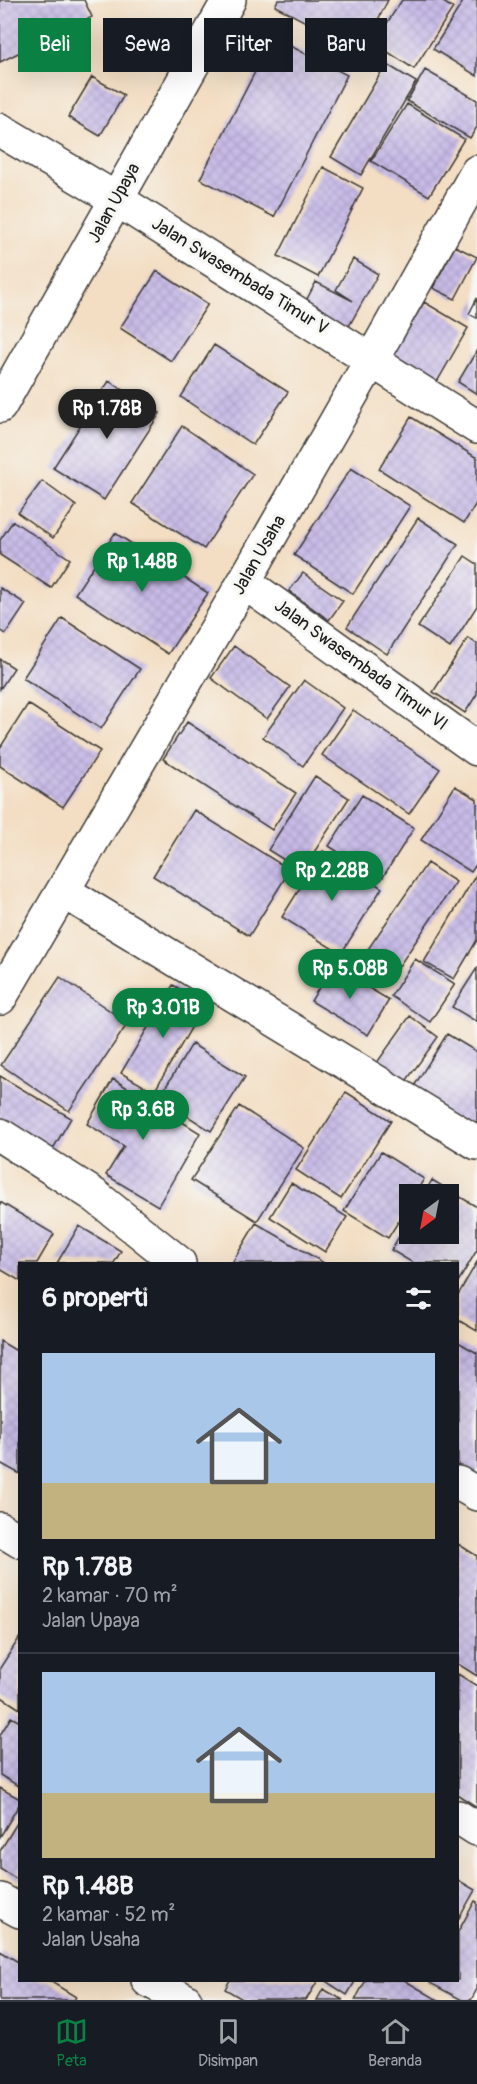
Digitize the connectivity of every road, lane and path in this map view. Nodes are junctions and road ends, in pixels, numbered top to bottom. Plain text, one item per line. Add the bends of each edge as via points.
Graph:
1 (229, 0) edge
2 (0, 130) edge
3 (477, 172) edge
4 (116, 199) junction
5 (467, 212) edge
6 (372, 359) junction
7 (0, 406) edge
8 (477, 427) edge
9 (244, 582) junction
10 (477, 749) edge
11 (63, 891) junction
12 (0, 998) edge
13 (0, 1135) edge
14 (477, 1143) edge
15 (178, 1262) edge
16 (459, 1484) edge
17 (477, 1494) edge
18 (0, 1528) edge
19 (18, 1540) edge
20 (459, 1818) edge
21 (477, 1829) edge
22 (0, 1900) edge
23 (18, 1910) edge
24 (152, 1982) edge
25 (185, 2000) edge

1 - 4 street, Jalan Upaya
2 - 4 street, Jalan Swasembada Timur V
3 - 5 street, Jalan Usaha
4 - 6 street, Jalan Swasembada Timur V
4 - 7 street, Jalan Upaya
5 - 6 street, Jalan Usaha
6 - 8 street, Jalan Swasembada Timur V
6 - 9 street, Jalan Usaha
9 - 10 street, Jalan Swasembada Timur VI
9 - 11 street, Jalan Usaha
11 - 12 street, Jalan Usaha
11 - 14 street
13 - 15 street via 94,1195
16 - 17 street
18 - 19 street
20 - 21 street
22 - 23 street
24 - 25 street

